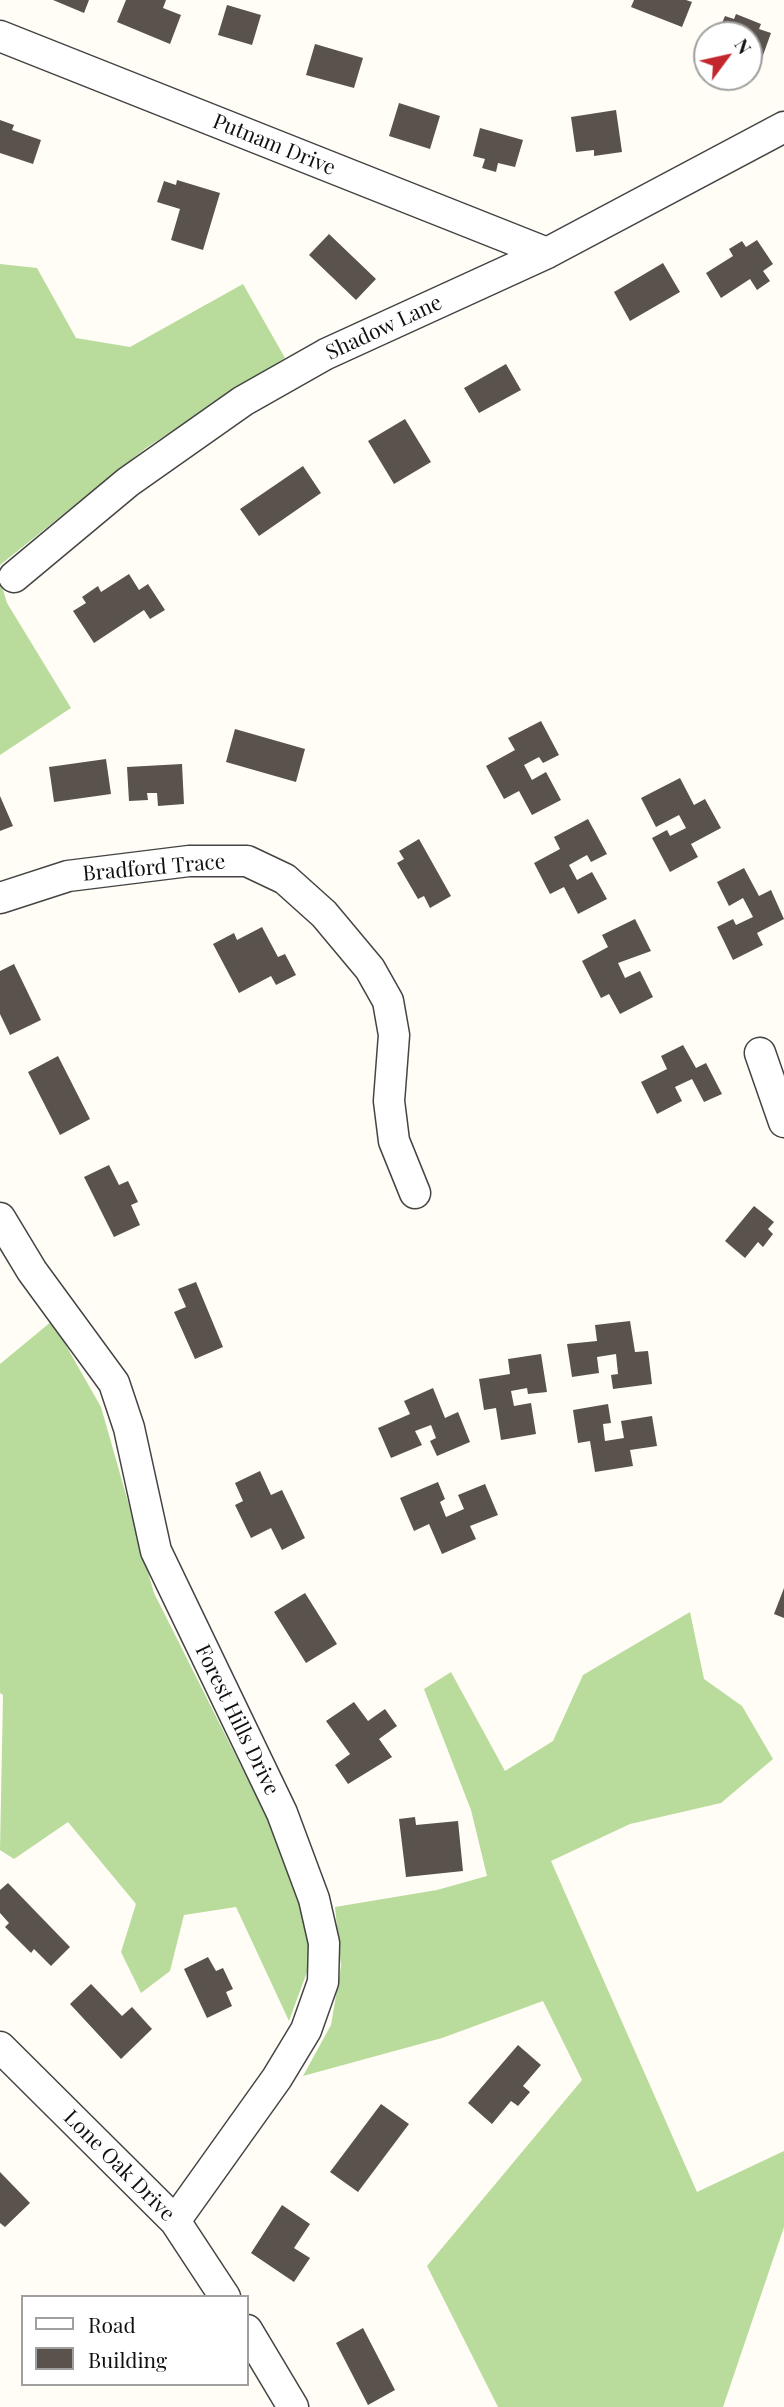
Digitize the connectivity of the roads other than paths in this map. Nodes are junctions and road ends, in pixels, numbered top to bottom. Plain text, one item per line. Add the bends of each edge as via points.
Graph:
1 (0, 36) edge
2 (784, 127) edge
3 (547, 253) junction
4 (14, 577) dead end
5 (0, 898) edge
6 (760, 1053) dead end
7 (784, 1122) edge
8 (415, 1193) dead end
9 (0, 1218) edge
10 (0, 2046) edge
11 (175, 2221) junction
12 (224, 2295) edge
13 (248, 2332) edge
14 (293, 2407) edge

1 - 3 street, Putnam Drive
2 - 3 street, Shadow Lane
3 - 4 street, Shadow Lane via 326,354 243,401 128,482
5 - 8 street, Bradford Trace via 68,876 189,861 247,861 285,879 324,914 370,969 388,1001 394,1035 389,1101 394,1141
6 - 7 street
9 - 11 street, Forest Hills Drive via 32,1271 114,1383 129,1428 156,1551 282,1813 314,1899 324,1943 323,1982 306,2031
10 - 11 street, Lone Oak Drive
11 - 12 street, Lone Oak Drive
13 - 14 street

